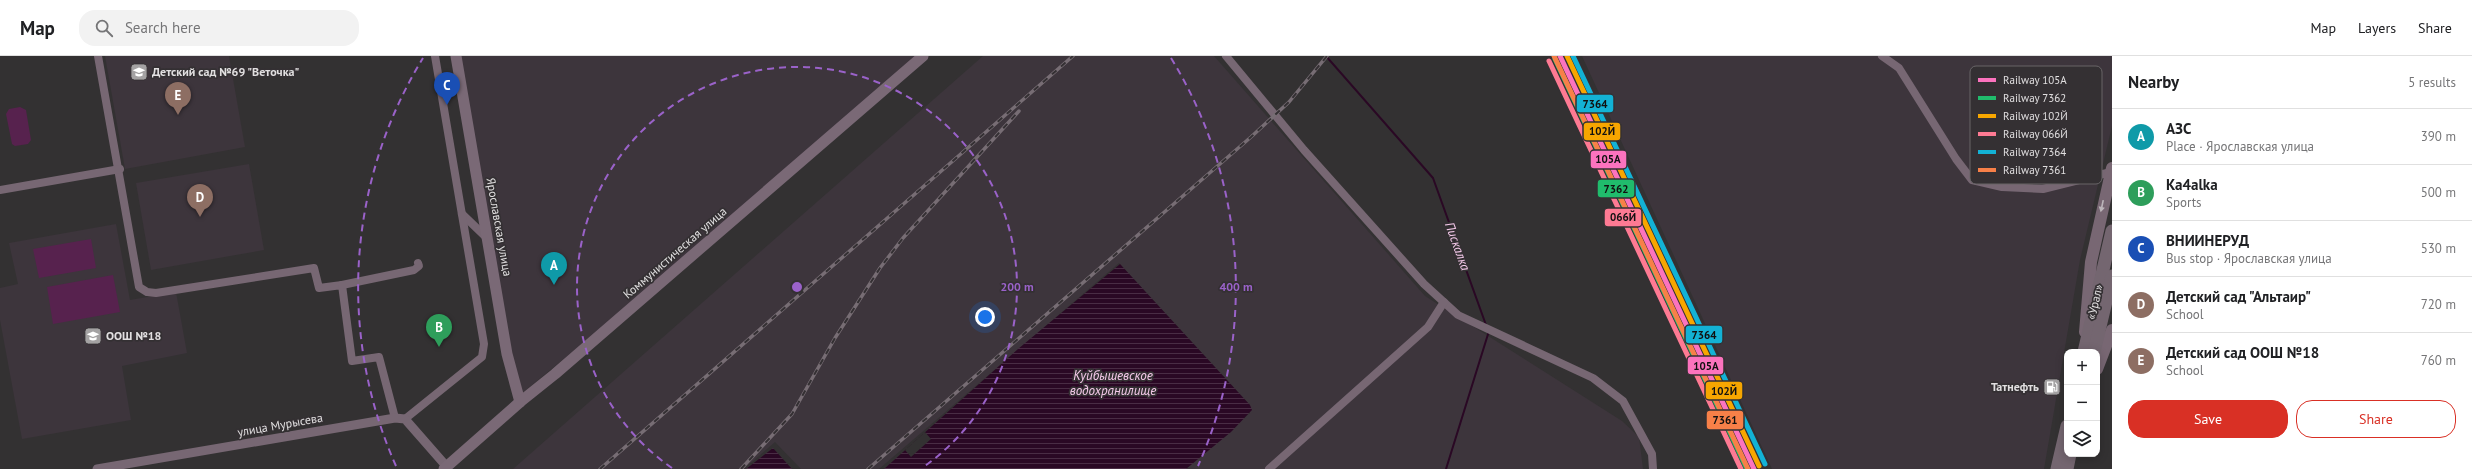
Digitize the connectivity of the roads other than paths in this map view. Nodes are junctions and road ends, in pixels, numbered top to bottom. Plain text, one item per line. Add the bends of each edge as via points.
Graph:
1 (98, 56) edge
2 (435, 56) edge
3 (456, 56) edge
4 (923, 56) edge
5 (1226, 56) edge
6 (1882, 56) edge
7 (120, 169) junction
8 (2112, 170) edge
9 (2102, 173) edge
10 (1970, 177) edge
11 (1989, 184) edge
12 (2061, 184) edge
13 (0, 190) edge
14 (462, 214) junction
15 (2112, 231) edge
16 (487, 238) junction
17 (418, 263) dead end
18 (2112, 276) edge
19 (342, 284) junction
20 (1444, 302) junction
21 (2112, 330) edge
22 (2087, 349) edge
23 (2087, 349) edge
24 (2088, 349) edge
25 (2100, 361) edge
26 (520, 402) junction
27 (395, 418) junction
28 (405, 419) junction
29 (2064, 439) edge
30 (2069, 457) edge
31 (446, 468) edge
32 (97, 469) edge
33 (1269, 469) edge
34 (1653, 469) edge
35 (2057, 469) edge
36 (2067, 469) edge

1 - 7 street
2 - 14 street
3 - 16 main road, Ярославская улица
4 - 26 main road, Коммунистическая улица
5 - 20 street via 1309,155 1424,284
6 - 10 street via 1899,68
7 - 13 street
7 - 19 street via 125,214 139,287 147,292 156,293 314,268 319,288
8 - 9 street
8 -> 22 main road via 2090,262
11 - 12 street via 2043,189
14 - 16 street
14 - 28 street via 484,344 482,357
15 - 23 highway, «Урал»
16 - 26 main road, Ярославская улица via 507,354
17 - 19 street via 419,266 414,270
18 - 24 highway, «Урал»
19 - 27 street via 352,362 379,357
20 - 33 street via 1428,327
20 - 34 street via 1458,314 1593,378 1623,402 1652,454
21 - 25 main road
26 - 31 main road, Коммунистическая улица
27 - 28 street, улица Мурысева
27 - 32 street, улица Мурысева
28 - 31 street
29 - 35 highway
30 - 36 highway

